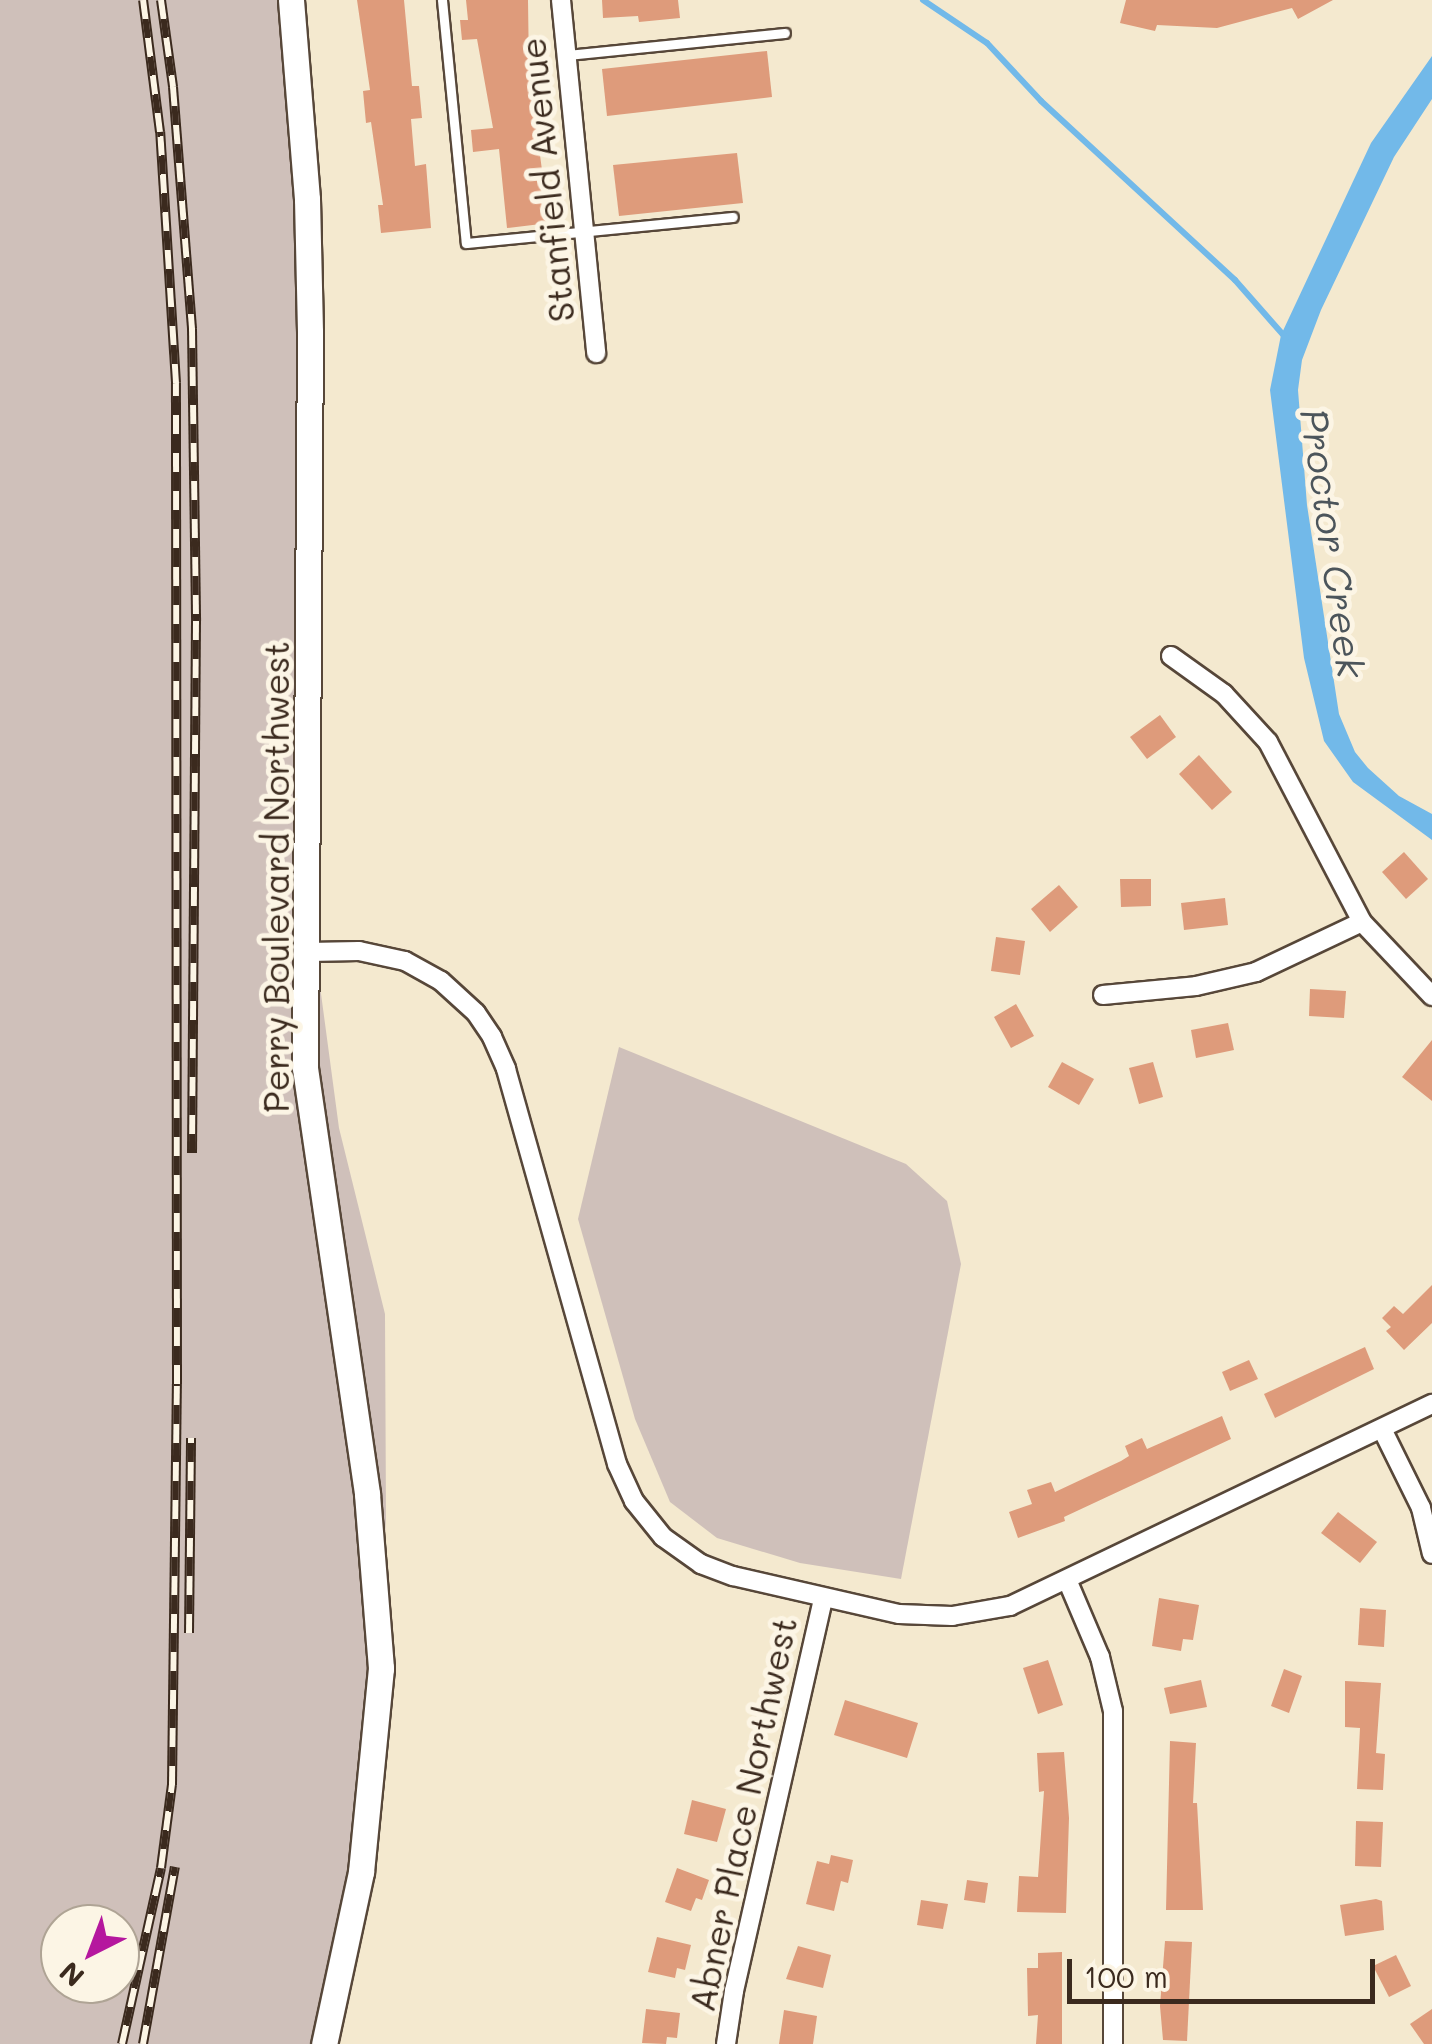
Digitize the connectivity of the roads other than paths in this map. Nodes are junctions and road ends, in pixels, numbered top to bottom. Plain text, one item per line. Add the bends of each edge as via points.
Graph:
1 (291, 0) edge
2 (442, 0) edge
3 (561, 0) edge
4 (785, 34) dead end
5 (567, 55) junction
6 (733, 217) dead end
7 (584, 233) junction
8 (596, 353) dead end
9 (1172, 656) dead end
10 (1362, 922) junction
11 (309, 952) junction
12 (1103, 995) dead end
13 (1432, 996) edge
14 (1432, 1404) edge
15 (1384, 1431) junction
16 (1432, 1554) edge
17 (1068, 1582) junction
18 (823, 1598) junction
19 (324, 2044) edge
20 (726, 2044) edge
21 (1113, 2044) edge

1 - 11 street, Perry Boulevard Northwest via 310,332
2 - 7 lane via 466,243
3 - 5 street, Stanfield Avenue
4 - 5 lane
5 - 7 street, Stanfield Avenue
6 - 7 lane
7 - 8 street, Stanfield Avenue
9 - 10 street via 1224,694 1268,742
10 - 12 street via 1256,972
10 - 13 street
11 - 18 street via 359,951 405,962 441,980 476,1012 506,1069 617,1464 634,1501 663,1537 701,1564
11 - 19 street, Perry Boulevard Northwest via 305,1068 367,1494 381,1668 361,1872
14 - 15 street
15 - 16 street via 1421,1508
15 - 17 street
17 - 18 street via 1010,1606 952,1616 899,1614
17 - 21 street via 1114,1711
18 - 20 street, Abner Place Northwest

